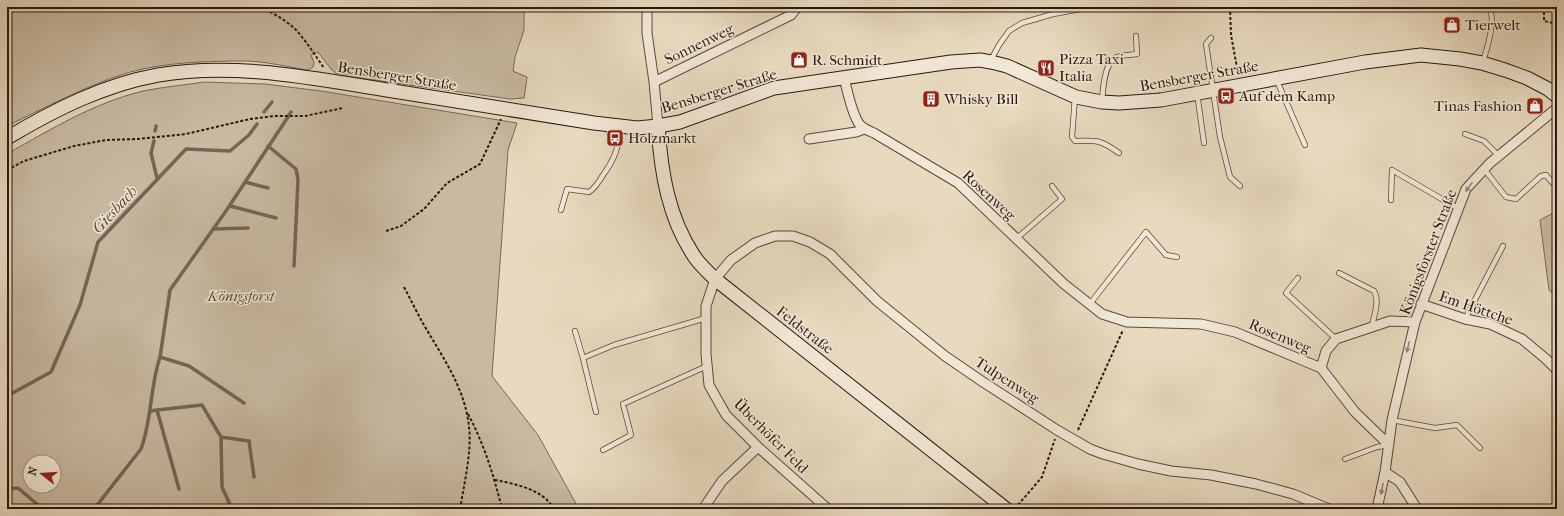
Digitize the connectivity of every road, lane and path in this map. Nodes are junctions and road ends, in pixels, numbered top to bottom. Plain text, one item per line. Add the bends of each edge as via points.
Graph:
1 (261, 7) edge
2 (647, 7) edge
3 (797, 7) edge
4 (1092, 7) edge
5 (1230, 7) edge
6 (1488, 7) edge
7 (1544, 7) edge
8 (1557, 24) edge
9 (1136, 36) dead end
10 (1211, 38) dead end
11 (991, 62) junction
12 (1482, 63) junction
13 (844, 77) junction
14 (1276, 79) junction
15 (335, 82) junction
16 (654, 82) junction
17 (1240, 86) junction
18 (1213, 90) junction
19 (1197, 93) junction
20 (1557, 96) edge
21 (1076, 97) junction
22 (1102, 102) junction
23 (343, 108) dead end
24 (1557, 108) edge
25 (502, 109) junction
26 (658, 126) junction
27 (619, 127) junction
28 (864, 129) junction
29 (1465, 134) dead end
30 (7, 138) edge
31 (808, 139) dead end
32 (1204, 143) dead end
33 (1305, 145) dead end
34 (1119, 153) dead end
35 (1499, 156) junction
36 (1484, 169) junction
37 (7, 170) edge
38 (1052, 186) dead end
39 (1240, 186) dead end
40 (1557, 188) edge
41 (1391, 200) dead end
42 (1459, 208) junction
43 (561, 210) dead end
44 (386, 231) dead end
45 (1016, 239) junction
46 (1503, 246) dead end
47 (1177, 257) dead end
48 (1339, 273) dead end
49 (1298, 278) dead end
50 (715, 279) junction
51 (404, 287) dead end
52 (1421, 304) junction
53 (1089, 305) junction
54 (706, 318) junction
55 (1465, 319) junction
56 (1127, 322) junction
57 (1415, 322) junction
58 (1372, 326) junction
59 (575, 332) dead end
60 (1336, 338) junction
61 (583, 358) junction
62 (707, 366) junction
63 (1321, 368) junction
64 (1557, 370) edge
65 (466, 412) junction
66 (596, 412) dead end
67 (1392, 420) junction
68 (1057, 430) junction
69 (1074, 439) junction
70 (1389, 445) junction
71 (758, 447) junction
72 (1480, 448) dead end
73 (603, 450) dead end
74 (1345, 459) dead end
75 (1385, 472) junction
76 (495, 480) junction
77 (460, 508) edge
78 (296, 509) edge
79 (502, 509) edge
80 (554, 509) edge
81 (702, 509) edge
82 (828, 509) edge
83 (1006, 509) edge
84 (1013, 509) edge
85 (1329, 509) edge
86 (1377, 509) edge
87 (1416, 509) edge

1 - 15 path via 281,18 302,36
2 - 16 street via 647,34
3 - 16 street, Sonnenweg via 791,14
4 - 11 lane via 1022,23 1009,31
5 - 17 path via 1231,35
6 - 12 lane via 1491,17 1490,32
7 - 8 path via 1544,21
9 - 22 lane via 1138,54 1115,58 1109,64
10 - 18 lane via 1206,44
11 - 13 main road, Bensberger Straße via 951,62
11 - 21 main road, Bensberger Straße via 1006,66
12 - 14 main road, Bensberger Straße via 1441,56 1408,56
12 - 20 main road, Bensberger Straße via 1527,78
13 - 26 main road, Bensberger Straße via 774,88 680,122
13 - 28 street via 856,117
14 - 17 main road, Bensberger Straße
14 - 33 lane
15 - 25 main road, Bensberger Straße
15 - 30 main road, Bensberger Straße via 248,71 203,71 159,75 79,100
16 - 26 street
17 - 18 main road, Bensberger Straße
18 - 19 main road, Bensberger Straße
18 - 39 lane via 1220,137 1230,177
19 - 22 main road, Bensberger Straße via 1141,103
19 - 32 lane
21 - 22 main road, Bensberger Straße
21 - 34 lane via 1072,137 1075,141 1092,140 1105,143
23 - 37 path via 305,116 250,119 186,134 106,140 74,146 24,161
24 - 35 street, Königsforster Straße
25 - 27 main road, Bensberger Straße
25 - 44 path via 498,127 480,164 447,183 424,209 400,226
26 - 27 main road, Bensberger Straße
26 - 50 main road, Feldstraße via 660,156 672,212 695,257
27 - 43 lane via 619,142 613,161 594,189 588,192 567,189
28 - 31 street
28 - 45 street, Rosenweg via 958,183
29 - 35 lane via 1484,141
35 - 36 street, Königsforster Straße
36 - 40 lane via 1506,197 1516,199 1541,176 1546,175
36 -> 42 street, Königsforster Straße via 1466,189
38 - 45 lane via 1062,199
41 - 42 lane via 1392,170
42 - 52 street, Königsforster Straße
45 - 53 street, Rosenweg
46 - 55 lane
47 - 53 lane via 1166,255 1146,232
48 - 58 lane via 1374,291 1377,304
49 - 60 lane via 1286,293
50 - 54 street, Überhöfer Feld via 706,306
50 - 68 street, Tulpenweg via 731,260 755,244 775,236 793,236 810,242 830,254 877,301 919,336
50 - 83 main road, Feldstraße
51 - 65 path via 455,378
52 - 55 street, Em Höttche
52 - 57 street, Königsforster Straße
53 - 56 street, Rosenweg via 1102,314
54 - 61 lane via 614,345
54 - 62 street, Überhöfer Feld
55 - 64 street, Em Höttche via 1490,324 1522,339
56 - 63 street, Rosenweg via 1201,324 1215,327 1235,332
56 - 69 path
57 - 58 street, Rosenweg via 1390,321
57 -> 67 street, Königsforster Straße
58 - 60 street, Rosenweg
59 - 61 lane
60 - 63 street, Rosenweg via 1326,351
61 - 66 lane
62 - 71 street, Überhöfer Feld via 709,384 726,415
62 - 73 lane via 623,404 631,435
63 - 70 street, Rosenweg via 1355,412
65 - 76 path via 477,432
65 - 77 path via 470,428 469,447
67 - 70 street, Königsforster Straße
67 - 72 lane via 1435,428 1457,426
68 - 69 street, Tulpenweg
68 - 84 path via 1042,477
69 - 85 street, Tulpenweg via 1090,449 1138,464 1256,484 1293,494
70 - 74 lane
70 - 75 street, Königsforster Straße
71 - 81 street via 722,481
71 - 82 street, Überhöfer Feld
75 -> 86 street, Königsforster Straße
75 - 87 street via 1400,482
76 - 79 path
76 - 80 path via 522,485 538,494
77 - 78 path

